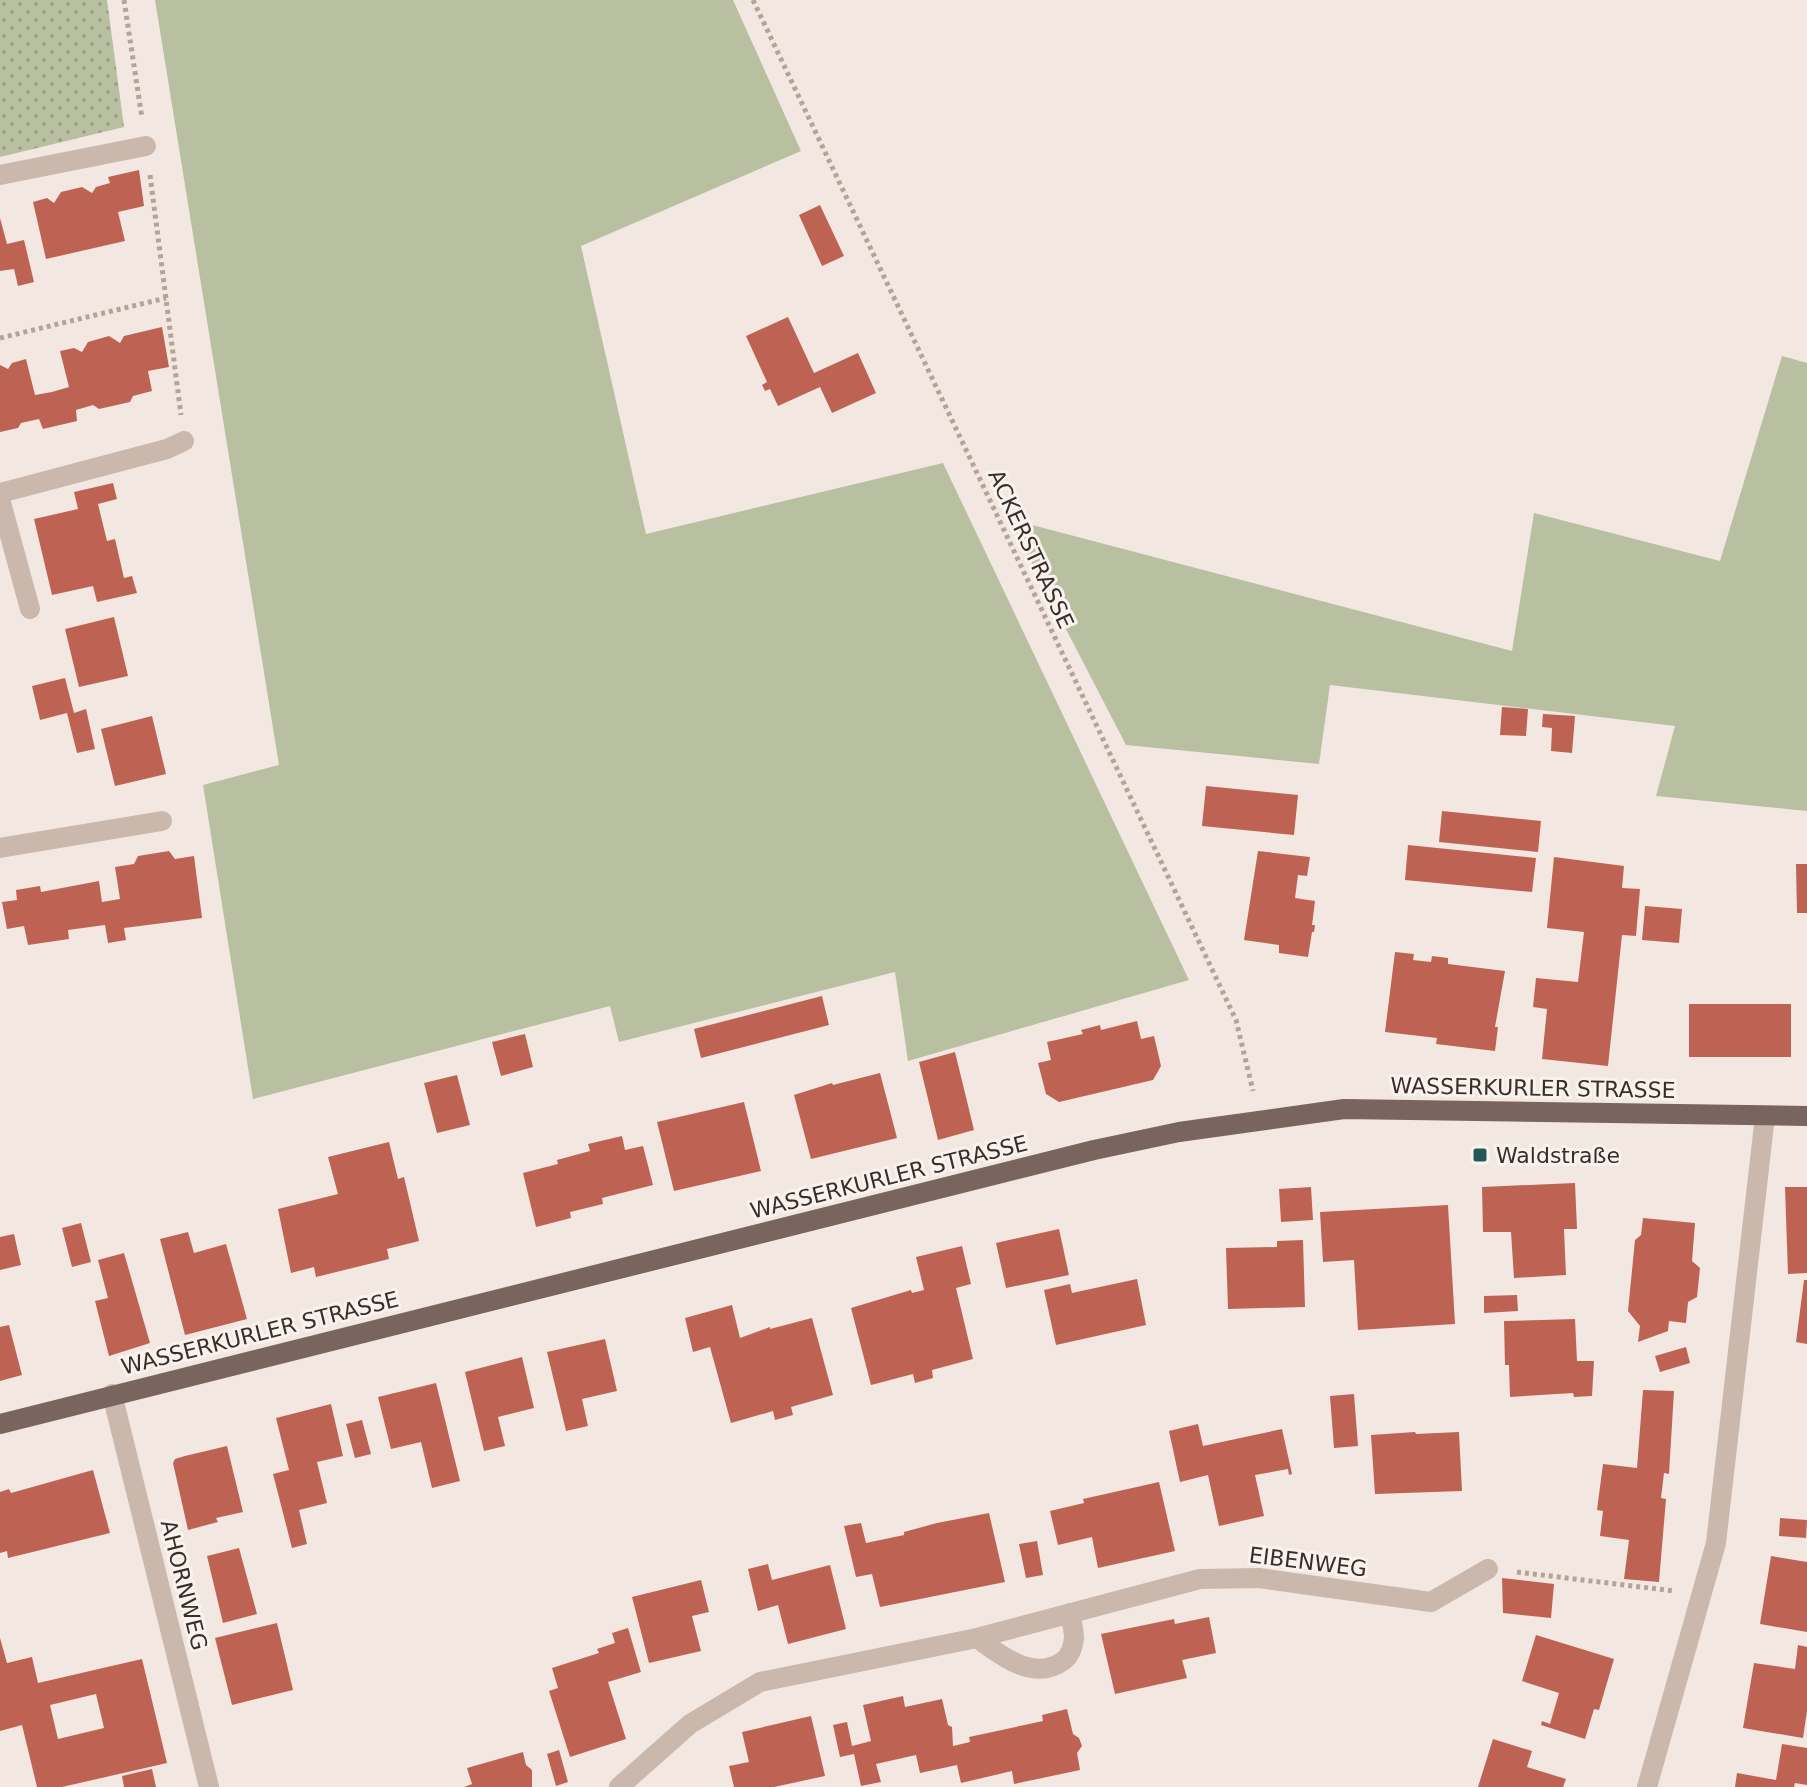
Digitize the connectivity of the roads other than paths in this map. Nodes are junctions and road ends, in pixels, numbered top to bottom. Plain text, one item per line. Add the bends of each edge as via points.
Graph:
1 (146, 146) road end
2 (0, 175) edge
3 (184, 441) road end
4 (0, 496) edge
5 (30, 609) dead end
6 (162, 821) dead end
7 (0, 848) edge
8 (1765, 1116) junction
9 (1807, 1116) edge
10 (112, 1394) junction
11 (0, 1424) edge
12 (1488, 1569) road end
13 (1070, 1613) junction
14 (977, 1638) junction
15 (209, 1787) edge
16 (619, 1787) edge
17 (1647, 1787) edge

1 - 2 street
3 - 4 street
4 - 5 street
6 - 7 street
8 - 9 main road, WASSERKURLER STRASSE
8 - 10 main road, WASSERKURLER STRASSE via 1344,1109 1179,1132
8 - 17 street via 1716,1543
10 - 11 main road, WASSERKURLER STRASSE
10 - 15 street, AHORNWEG
12 - 13 street, EIBENWEG via 1431,1602 1259,1578 1200,1579
13 - 14 street, EIBENWEG
13 - 14 street via 1074,1637 1069,1656 1052,1669 1030,1668 1002,1657
14 - 16 street, EIBENWEG via 760,1682 690,1724

